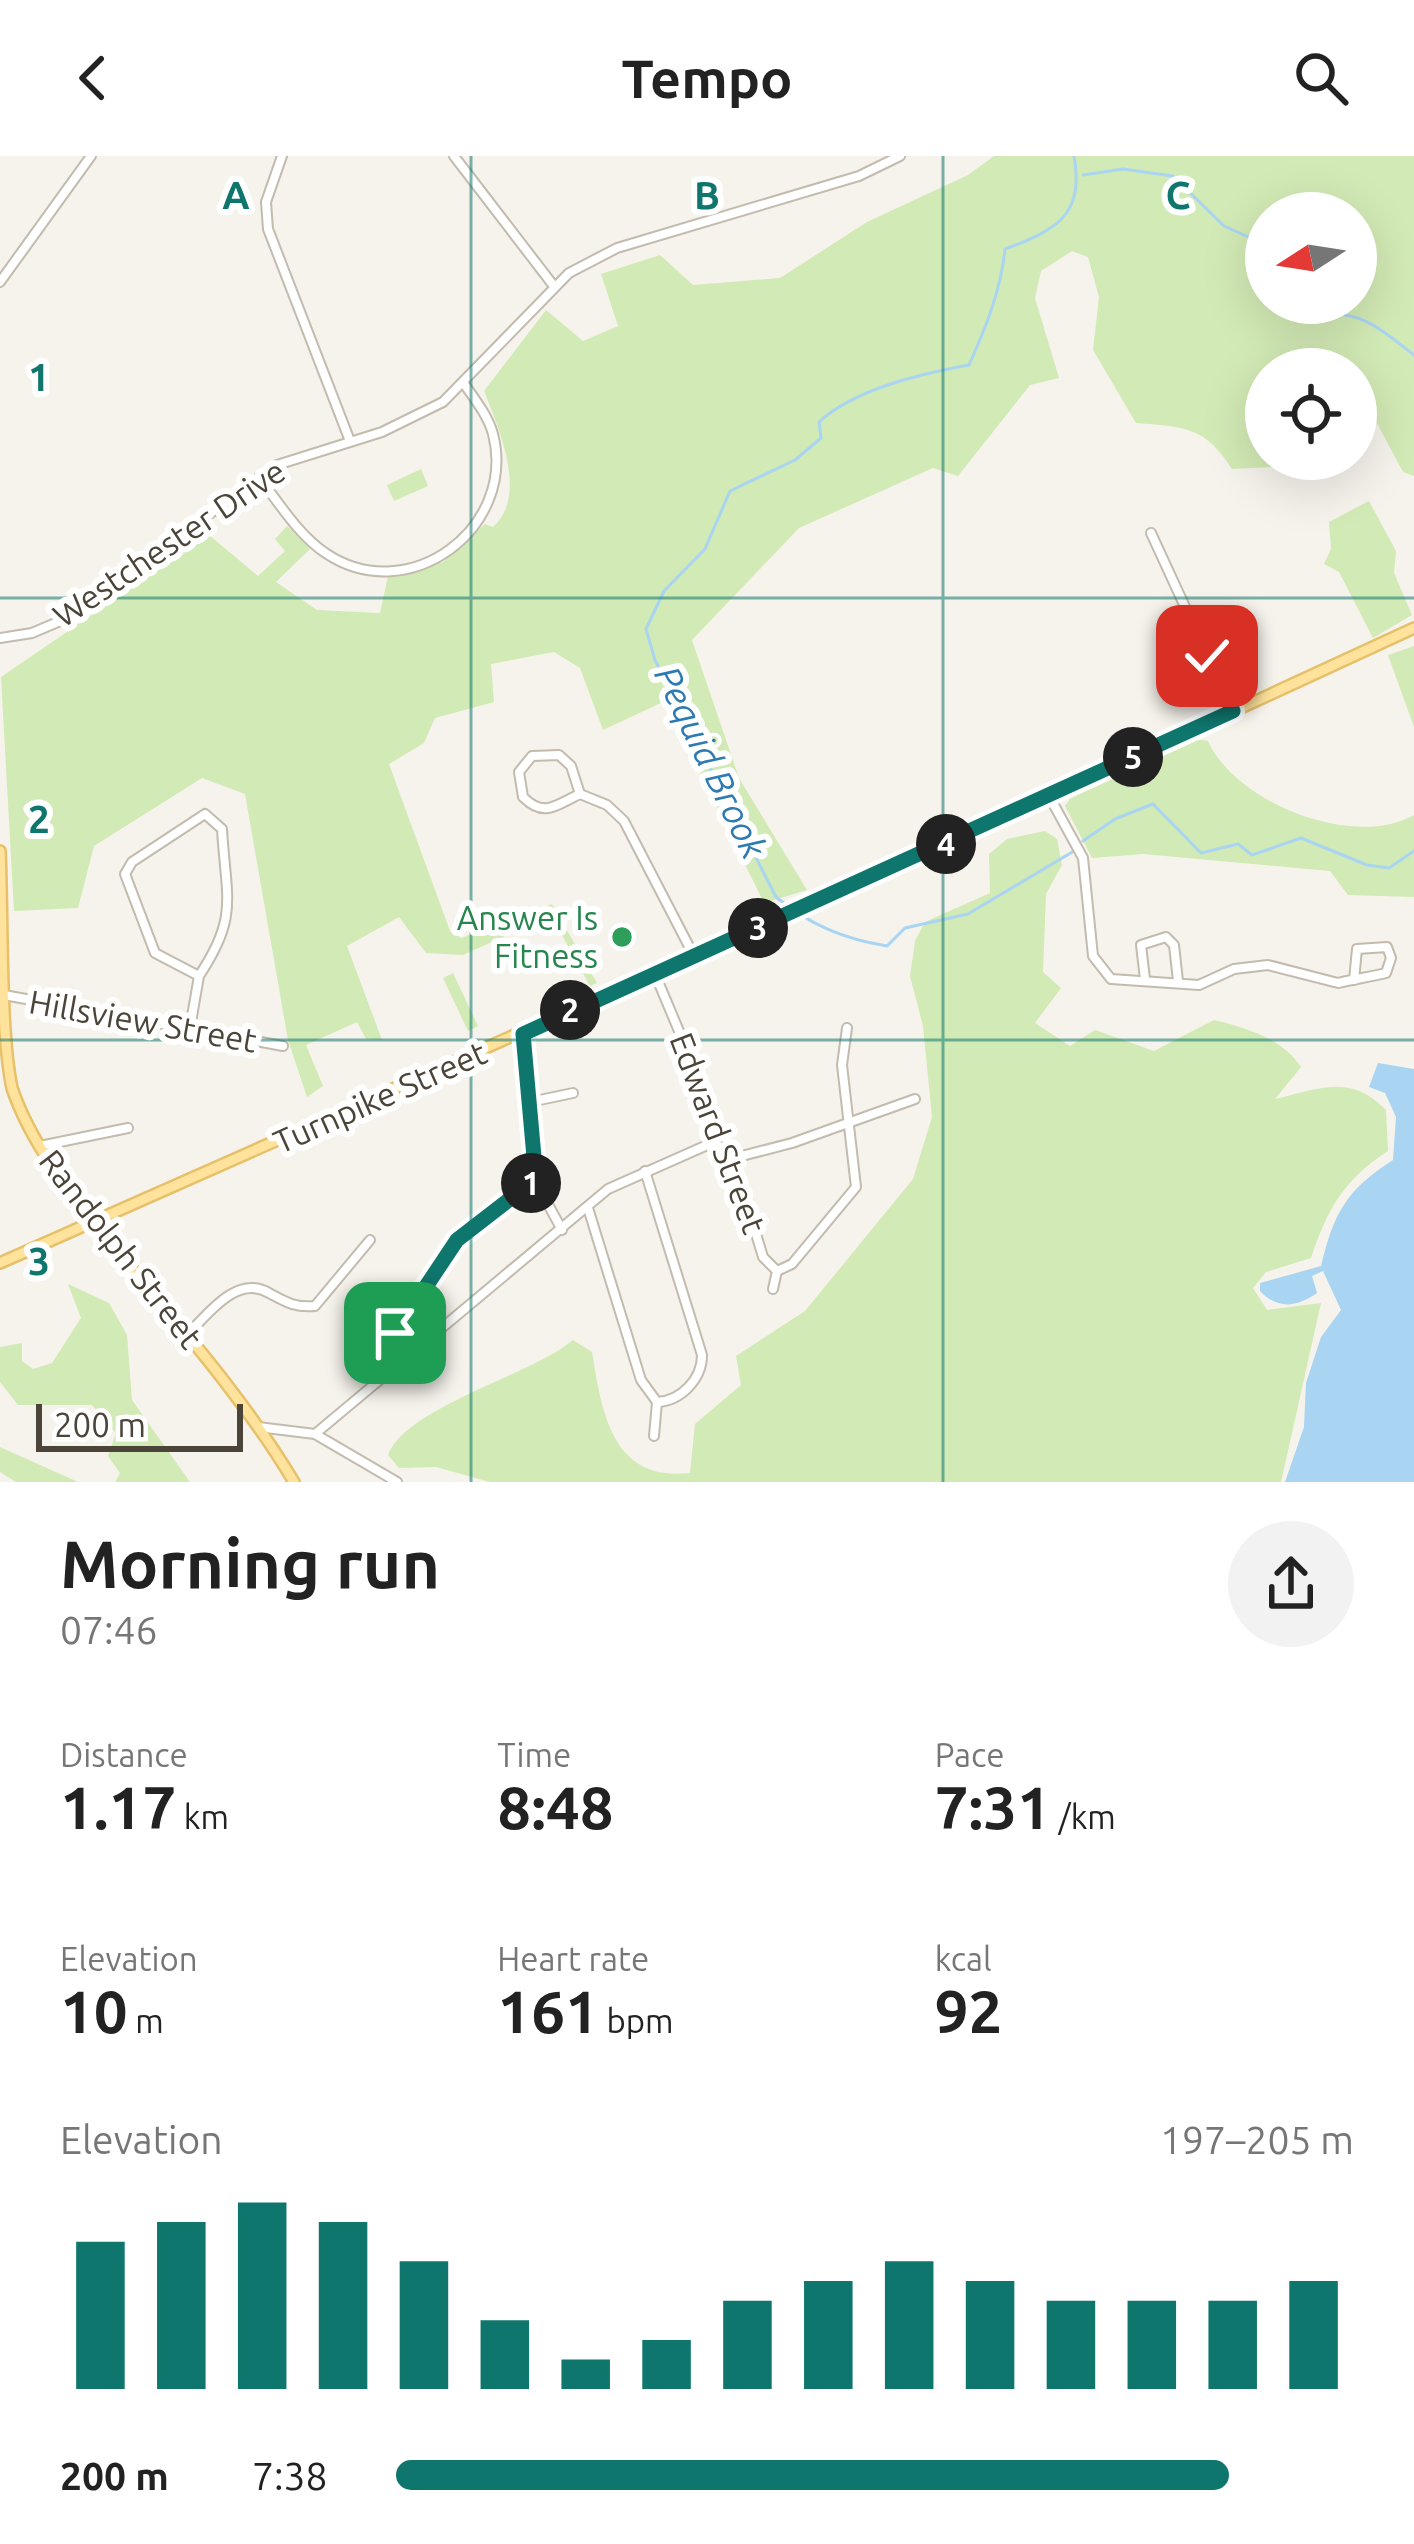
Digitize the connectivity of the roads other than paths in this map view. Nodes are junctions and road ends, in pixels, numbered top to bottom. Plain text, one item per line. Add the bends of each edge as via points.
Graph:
1 (91, 156) edge
2 (282, 156) edge
3 (454, 156) edge
4 (900, 156) edge
5 (0, 282) edge
6 (553, 285) junction
7 (465, 386) junction
8 (350, 441) junction
9 (259, 477) junction
10 (1151, 532) dead end
11 (1414, 628) edge
12 (0, 638) edge
13 (1233, 711) junction
14 (580, 794) junction
15 (1049, 796) junction
16 (0, 851) edge
17 (694, 956) junction
18 (655, 974) junction
19 (199, 976) junction
20 (1145, 979) junction
21 (1354, 980) junction
22 (1178, 981) junction
23 (4, 995) junction
24 (190, 1028) junction
25 (847, 1028) dead end
26 (523, 1034) junction
27 (283, 1046) dead end
28 (2, 1048) edge
29 (574, 1093) dead end
30 (915, 1099) dead end
31 (530, 1102) junction
32 (850, 1123) junction
33 (128, 1129) dead end
34 (714, 1142) junction
35 (40, 1146) junction
36 (733, 1158) junction
37 (645, 1171) junction
38 (536, 1179) junction
39 (588, 1208) junction
40 (94, 1221) junction
41 (562, 1230) junction
42 (370, 1240) dead end
43 (0, 1263) edge
44 (777, 1271) junction
45 (773, 1289) dead end
46 (188, 1334) junction
47 (395, 1367) junction
48 (657, 1402) junction
49 (258, 1426) junction
50 (315, 1434) junction
51 (654, 1436) dead end
52 (294, 1482) edge
53 (397, 1482) edge

1 - 5 street
2 - 8 street via 266,202 268,230
3 - 6 street
4 - 6 street, Westchester Drive via 860,176 617,248
6 - 7 street, Westchester Drive
7 - 8 street, Westchester Drive via 422,414
7 - 9 street via 487,419 496,474 476,526 435,560 382,572 346,564 311,541
8 - 9 street, Westchester Drive
9 - 12 street, Westchester Drive via 65,619
10 - 13 street
11 - 13 main road, Turnpike Street
13 - 15 main road, Turnpike Street
14 - 14 street via 559,755 538,754 519,772 523,797 540,809
14 - 17 street via 624,820
15 - 17 main road, Turnpike Street
15 - 20 street via 1083,858 1096,964 1111,979
16 - 23 main road, Randolph Street
17 - 18 main road, Turnpike Street
18 - 26 main road, Turnpike Street
18 - 34 street, Edward Street
19 - 19 street via 154,953 125,874 206,814 222,830 228,924
19 - 24 street
20 - 22 street
20 - 22 street via 1141,945 1166,937
21 - 21 street via 1357,949 1387,947 1386,973
21 - 22 street via 1331,983 1254,965 1199,985
23 - 24 street, Hillsview Street
23 - 28 main road, Randolph Street
24 - 27 street, Hillsview Street
25 - 32 street via 842,1065
26 - 31 street
26 - 40 main road, Turnpike Street
28 - 35 main road, Randolph Street
29 - 31 street
30 - 32 street
31 - 38 street
32 - 36 street
32 - 44 street via 856,1187 792,1264
33 - 35 street
34 - 36 street, Edward Street
34 - 37 street
35 - 40 main road, Randolph Street
36 - 44 street, Edward Street via 766,1262
37 - 39 street
37 - 48 street via 702,1355 683,1392
38 - 41 street
38 - 47 street via 439,1263 399,1323
39 - 41 street
39 - 48 street via 641,1380
40 - 43 main road, Turnpike Street
40 - 46 main road, Randolph Street
41 - 47 street
42 - 46 street via 315,1306 241,1289
44 - 45 street, Edward Street
46 - 49 main road, Randolph Street
47 - 50 street
48 - 51 street
49 - 50 street
49 - 52 main road, Randolph Street
50 - 53 street

